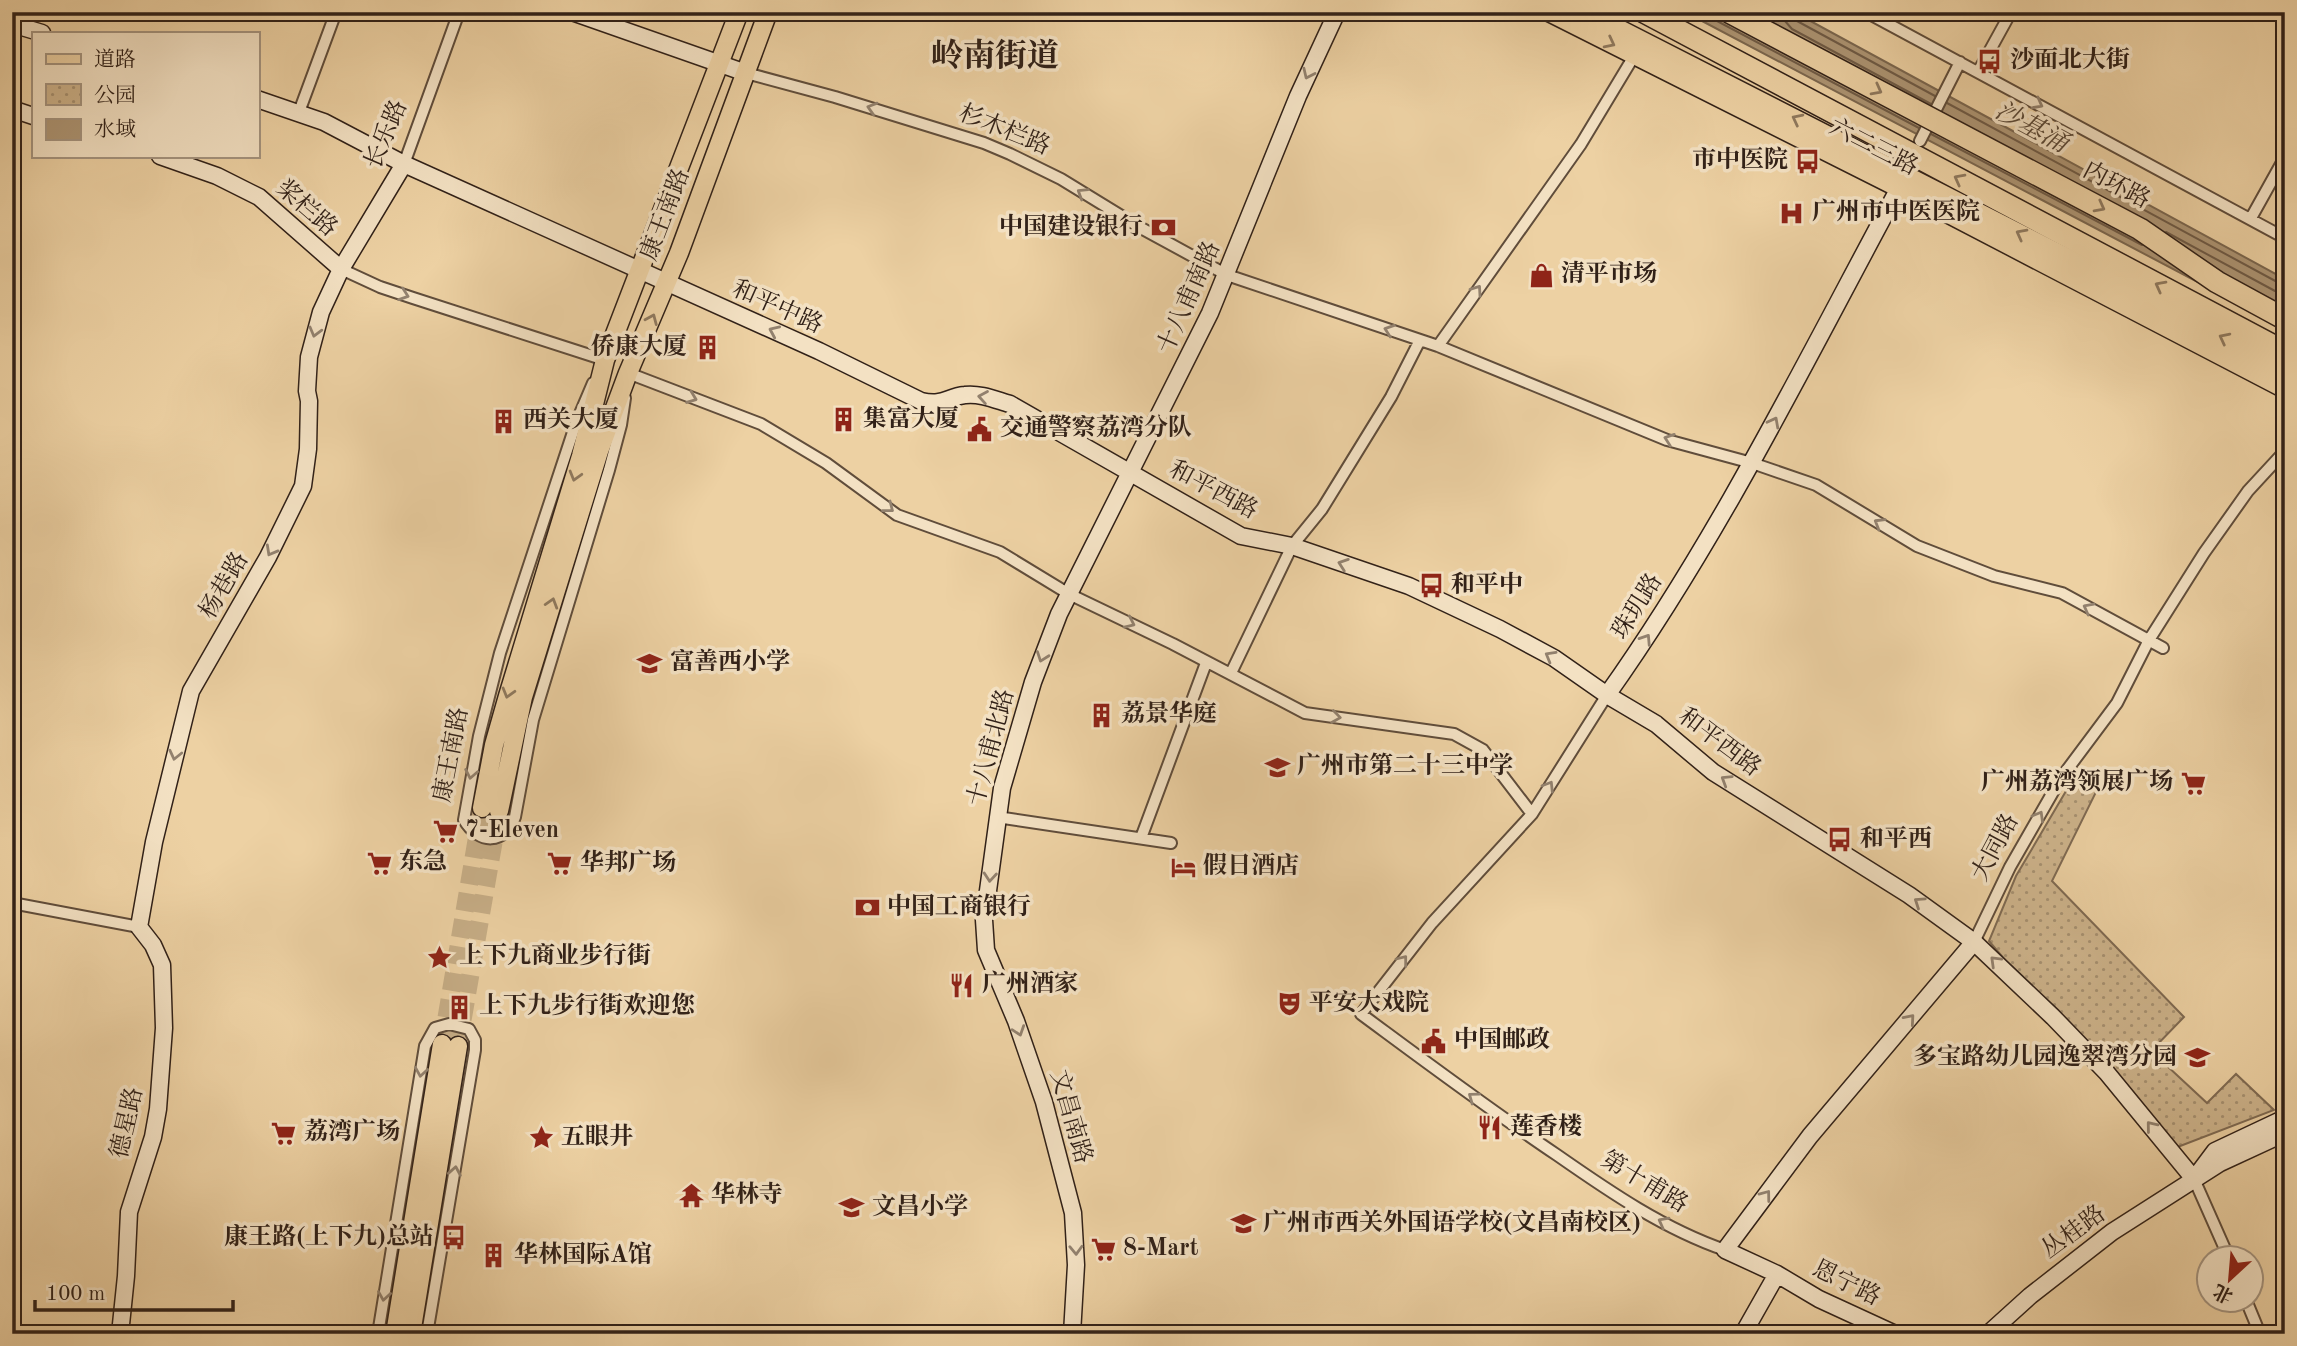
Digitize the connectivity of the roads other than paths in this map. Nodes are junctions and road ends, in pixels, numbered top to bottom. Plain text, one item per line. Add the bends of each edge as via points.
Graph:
1 (336, 12) edge
2 (459, 12) edge
3 (572, 12) edge
4 (739, 12) edge
5 (768, 12) edge
6 (1337, 12) edge
7 (1549, 12) edge
8 (1586, 12) edge
9 (1644, 12) edge
10 (1730, 12) edge
11 (1866, 12) edge
12 (2011, 12) edge
13 (12, 24) edge
14 (39, 32) edge
15 (1634, 56) junction
16 (1960, 62) junction
17 (719, 64) junction
18 (1978, 72) junction
19 (746, 73) junction
20 (259, 100) edge
21 (12, 109) edge
22 (299, 112) junction
23 (32, 116) edge
24 (1921, 139) dead end
25 (2285, 157) edge
26 (166, 158) edge
27 (404, 164) junction
28 (1899, 188) junction
29 (2251, 218) junction
30 (2285, 238) edge
31 (341, 269) junction
32 (639, 271) junction
33 (1227, 275) junction
34 (667, 284) junction
35 (2285, 319) edge
36 (1420, 341) junction
37 (1438, 346) junction
38 (2285, 352) edge
39 (605, 360) junction
40 (2285, 369) edge
41 (628, 373) junction
42 (2285, 389) edge
43 (2285, 451) edge
44 (1752, 463) junction
45 (1131, 472) junction
46 (1292, 547) junction
47 (1069, 594) junction
48 (2148, 640) junction
49 (2163, 648) dead end
50 (1206, 663) junction
51 (1231, 673) junction
52 (1606, 695) junction
53 (1532, 814) junction
54 (997, 817) junction
55 (1141, 838) junction
56 (1171, 843) dead end
57 (12, 903) edge
58 (985, 920) joint
59 (139, 927) junction
60 (1974, 942) junction
61 (1361, 1014) joint
62 (2285, 1118) edge
63 (2285, 1133) edge
64 (2194, 1179) junction
65 (2223, 1244) edge
66 (1725, 1250) junction
67 (1777, 1274) junction
68 (2252, 1314) edge
69 (120, 1334) edge
70 (378, 1334) edge
71 (395, 1334) edge
72 (411, 1334) edge
73 (427, 1334) edge
74 (1072, 1334) edge
75 (1743, 1334) edge
76 (1895, 1334) edge
77 (1988, 1334) edge
78 (2260, 1334) edge

1 - 22 street
2 - 27 street, 长乐路
3 - 17 street
4 - 17 main road, 康王南路
5 - 19 main road, 康王南路
6 -> 33 street, 十八甫南路 via 1298,96
7 -> 15 main road, 六二三路
40 -> 8 main road, 六二三路
38 -> 9 highway
10 -> 35 highway, 内环路, bridge via 2140,229 2217,282
11 - 16 street
12 - 18 street
13 - 14 street
15 - 28 main road, 六二三路
37 -> 15 street via 1581,144
16 - 18 street
16 - 24 street
17 - 19 street
17 - 32 main road, 康王南路
18 -> 29 street
33 -> 19 street, 杉木栏路 via 1061,179 984,143
19 - 34 main road, 康王南路
20 - 22 street, 和平中路
21 - 23 street
22 - 27 street, 和平中路
25 - 29 street
26 - 31 street, 桨栏路 via 259,197
27 - 31 street, 长乐路
27 - 32 street, 和平中路
28 - 42 main road, 六二三路
44 -> 28 street, 珠玑路
29 - 30 street
31 -> 39 street via 380,287
31 -> 59 street, 杨巷路 via 321,312 309,357 303,486 191,691 154,842
32 - 34 street, 和平中路
32 - 39 main road, 康王南路
36 -> 33 street, 杉木栏路
33 - 45 street, 十八甫南路
41 -> 34 main road, 康王南路
45 -> 34 street, 和平中路 via 1010,404 965,395 936,404 921,401
36 - 37 street, 杉木栏路
36 - 46 street via 1322,509
44 -> 37 street, 杉木栏路 via 1667,440
39 -> 41 main road, 康王南路 via 581,456 508,696 491,810 599,451
39 -> 41 street, 康王南路 via 580,413 488,696 464,813 468,827 484,838 502,836 515,817 540,695 617,444
41 -> 47 street via 761,424 897,515 985,545
43 - 48 street, 大同路 via 2240,501
48 -> 44 street, 杉木栏路 via 2062,593 1994,576 1917,547 1816,485
52 -> 44 street, 珠玑路
45 - 46 street, 和平西路 via 1241,536
45 - 47 street, 十八甫南路
46 - 51 street
52 -> 46 street, 和平西路 via 1554,658 1409,586
47 -> 50 street
47 -> 54 street, 十八甫北路 via 1033,682
48 - 49 street, 杉木栏路
60 -> 48 street, 大同路 via 2061,778 2117,704
50 - 51 street
50 - 55 street
51 -> 53 street via 1305,713 1454,734 1483,750
53 -> 52 street, 珠玑路
60 -> 52 street, 和平西路 via 1869,869 1713,772 1656,724
61 -> 53 street, 珠玑路 via 1432,923
54 - 55 street
54 -> 58 street, 十八甫北路
55 - 56 street
57 - 59 street
58 -> 74 street, 文昌南路 via 986,950 1044,1102 1073,1213
59 - 69 street, 德星路 via 162,965 164,1028 153,1137 128,1212
64 -> 60 street, 和平西路 via 2107,1073
66 -> 60 street, 大同路 via 1810,1136
66 -> 61 street, 第十甫路 via 1696,1240 1628,1202 1477,1100
62 - 64 street, 丛桂路 via 2215,1151
63 - 64 street, 丛桂路
64 - 65 street
64 - 77 street, 丛桂路 via 2066,1266
66 - 67 street, 第十甫路
67 - 75 street
67 - 76 street, 恩宁路
68 - 78 street
73 -> 70 street via 475,1050 468,1029 449,1024 435,1028 425,1046
71 - 72 main road via 450,1045

